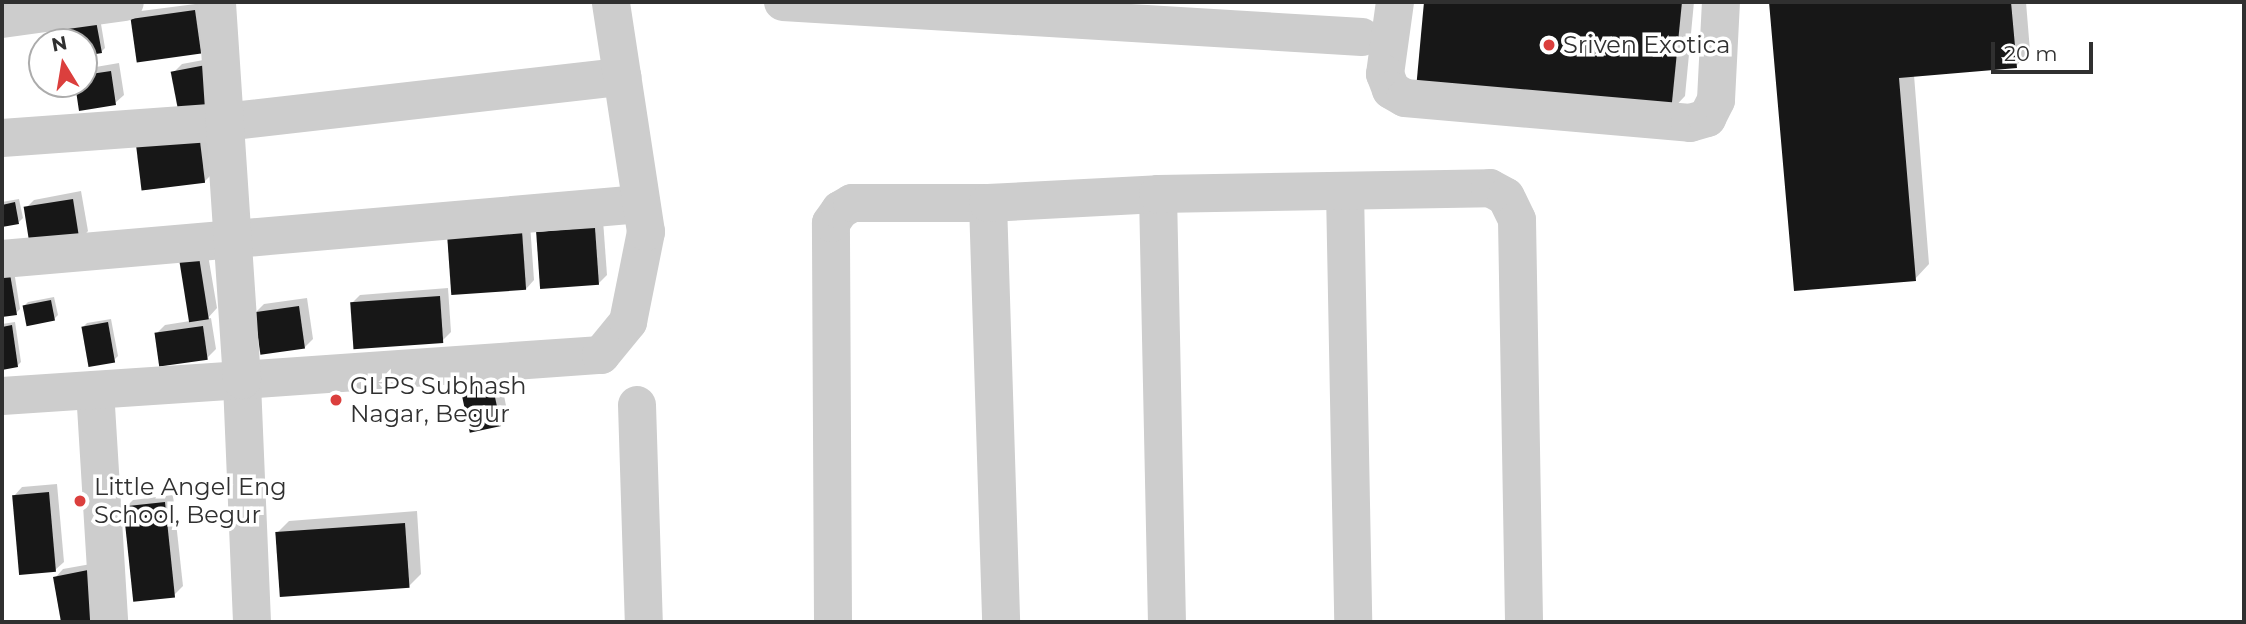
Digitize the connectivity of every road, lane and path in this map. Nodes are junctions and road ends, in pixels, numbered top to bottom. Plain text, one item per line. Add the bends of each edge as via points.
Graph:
1 (125, 2) edge
2 (217, 2) edge
3 (611, 2) edge
4 (783, 2) edge
5 (1395, 2) edge
6 (1721, 2) edge
7 (1189, 14) edge
8 (2, 19) edge
9 (1362, 37) dead end
10 (622, 77) junction
11 (224, 122) junction
12 (2, 138) edge
13 (1345, 191) junction
14 (1158, 194) junction
15 (988, 203) junction
16 (641, 204) junction
17 (232, 240) junction
18 (2, 259) edge
19 (242, 380) junction
20 (95, 390) junction
21 (2, 396) edge
22 (637, 405) dead end
23 (109, 622) edge
24 (252, 622) edge
25 (644, 622) edge
26 (833, 622) edge
27 (1001, 622) edge
28 (1167, 622) edge
29 (1353, 622) edge
30 (1524, 622) edge

1 - 8 street
2 - 11 street
3 - 10 street
4 - 7 street
5 - 6 street via 1385,74 1391,90 1405,98 1690,123 1707,118 1716,100
7 - 9 street
10 - 11 street
10 - 16 street
11 - 12 street
11 - 17 street
13 - 14 street
13 - 29 street
13 - 30 street via 1490,188 1514,208
14 - 15 street
14 - 28 street
15 - 26 street via 852,204 831,222
15 - 27 street
16 - 17 street
16 - 19 street via 646,232 628,322 601,355
17 - 18 street
17 - 19 street
19 - 20 street
19 - 24 street
20 - 21 street
20 - 23 street
22 - 25 street

